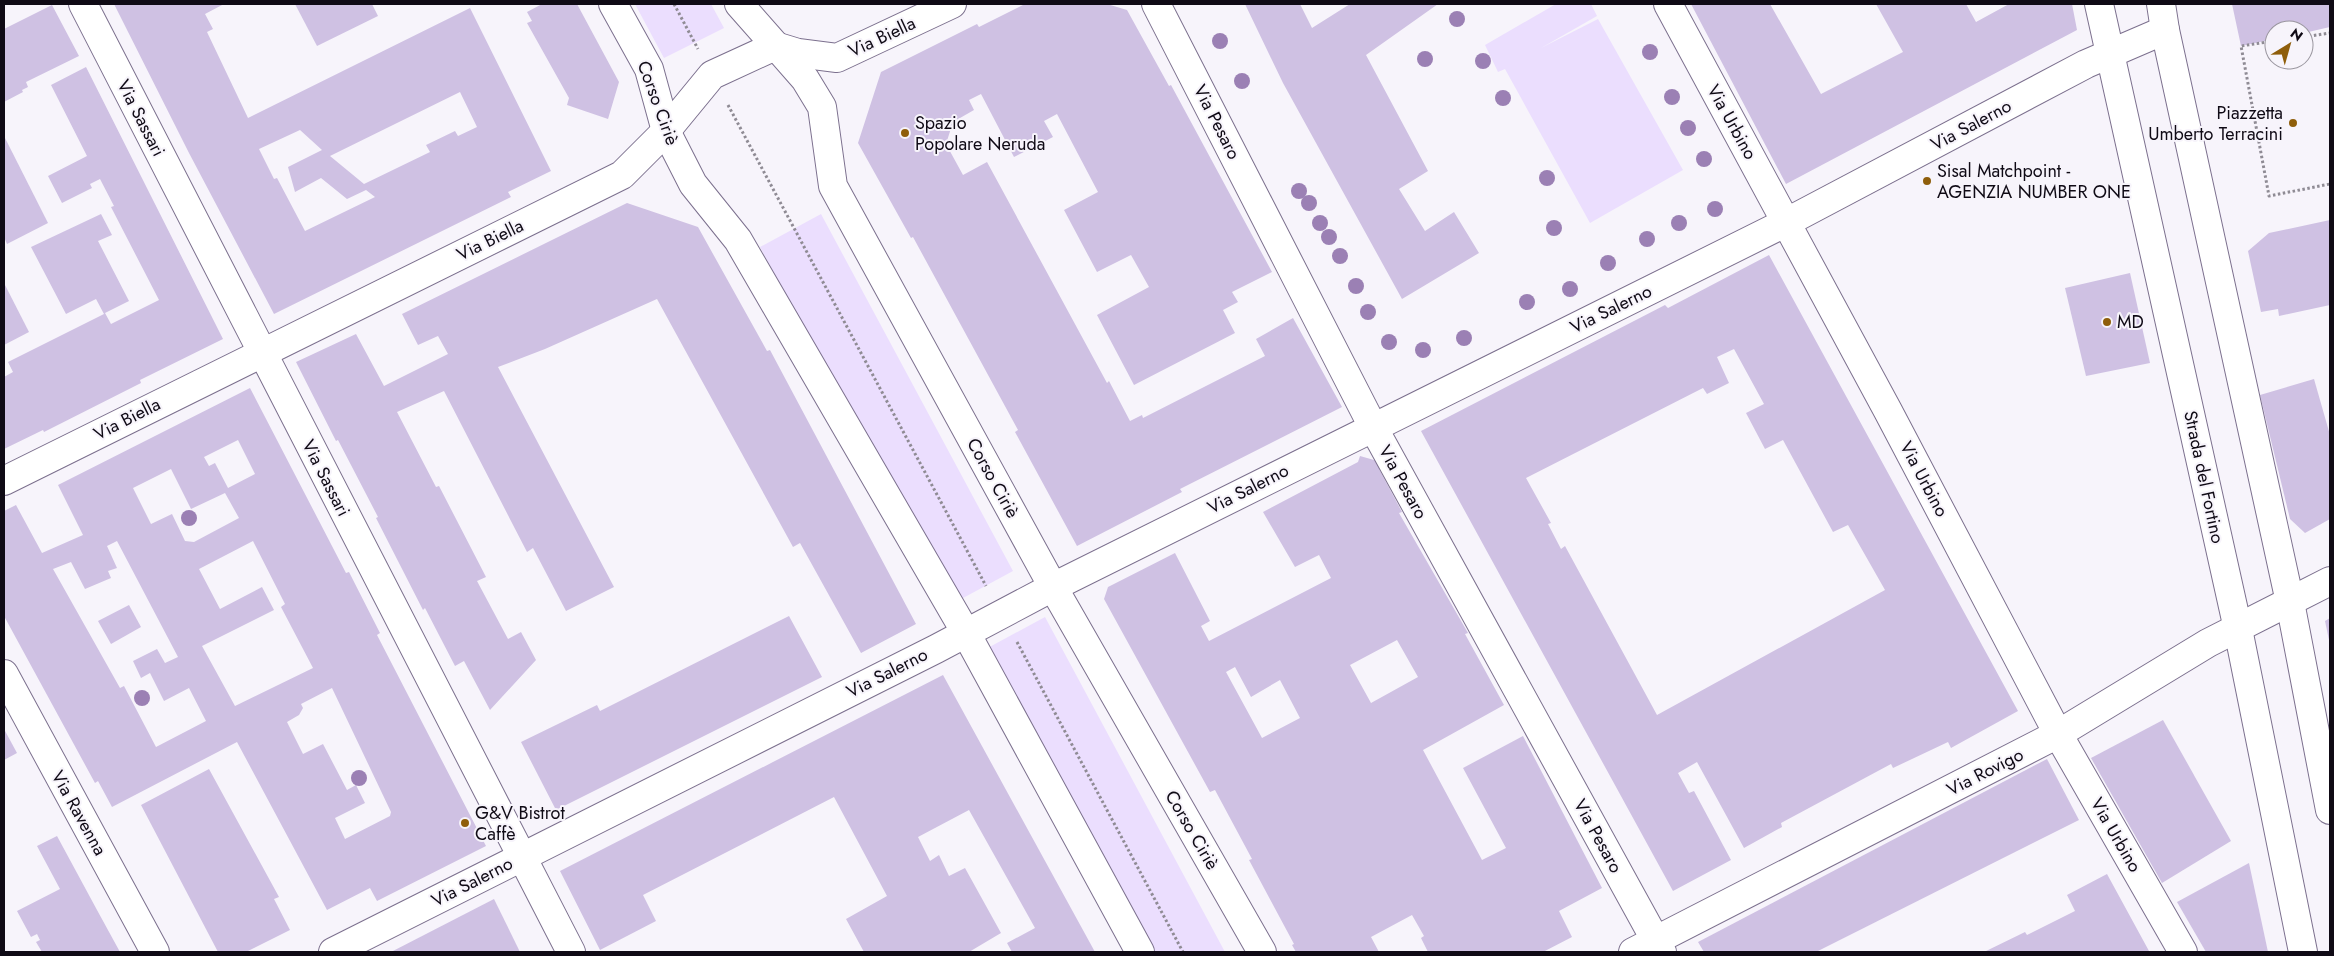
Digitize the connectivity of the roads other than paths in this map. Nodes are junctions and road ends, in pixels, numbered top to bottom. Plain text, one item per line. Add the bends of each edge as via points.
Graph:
1 (83, 4) edge
2 (613, 4) edge
3 (738, 4) edge
4 (952, 4) edge
5 (1156, 4) edge
6 (1668, 4) edge
7 (2099, 4) edge
8 (2163, 17) edge
9 (775, 46) junction
10 (2110, 53) junction
11 (666, 131) junction
12 (1787, 222) junction
13 (261, 352) junction
14 (1373, 427) junction
15 (4, 481) edge
16 (2330, 581) edge
17 (1053, 587) junction
18 (2290, 602) junction
19 (2238, 629) junction
20 (966, 633) junction
21 (4, 674) edge
22 (2058, 734) junction
23 (2330, 810) edge
24 (522, 856) junction
25 (1650, 948) edge
26 (155, 952) edge
27 (333, 952) edge
28 (571, 952) edge
29 (1140, 952) edge
30 (1262, 952) edge
31 (2183, 952) edge
32 (2304, 952) edge

1 - 13 street, Via Sassari
2 - 11 street, Corso Ciriè via 648,70
3 - 9 street, Corso Ciriè
4 - 9 street, Via Biella via 837,58 798,53
5 - 14 street, Via Pesaro
6 - 12 street, Via Urbino
7 - 10 street, Strada del Fortino
8 - 10 street, Via Salerno
8 - 18 street
9 - 11 street, Via Biella via 712,75
9 - 17 street, Corso Ciriè via 805,79 822,107 833,186
10 - 12 street, Via Salerno
10 - 19 street, Strada del Fortino
11 - 13 street, Via Biella via 622,176
11 - 20 street, Corso Ciriè via 693,184 738,240
12 - 14 street, Via Salerno
12 - 22 street, Via Urbino
13 - 15 street, Via Biella
13 - 24 street, Via Sassari
14 - 17 street, Via Salerno
14 - 25 street, Via Pesaro
16 - 18 street, Via Rovigo
17 - 20 street, Via Salerno
17 - 30 street, Corso Ciriè
18 - 19 street, Via Rovigo
18 - 23 street
19 - 22 street, Via Rovigo via 2208,643
19 - 32 street, Strada del Fortino
20 - 24 street, Via Salerno
20 - 29 street, Corso Ciriè
21 - 26 street, Via Ravenna
22 - 25 street, Via Rovigo
22 - 31 street, Via Urbino
24 - 27 street, Via Salerno
24 - 28 street, Via Sassari

